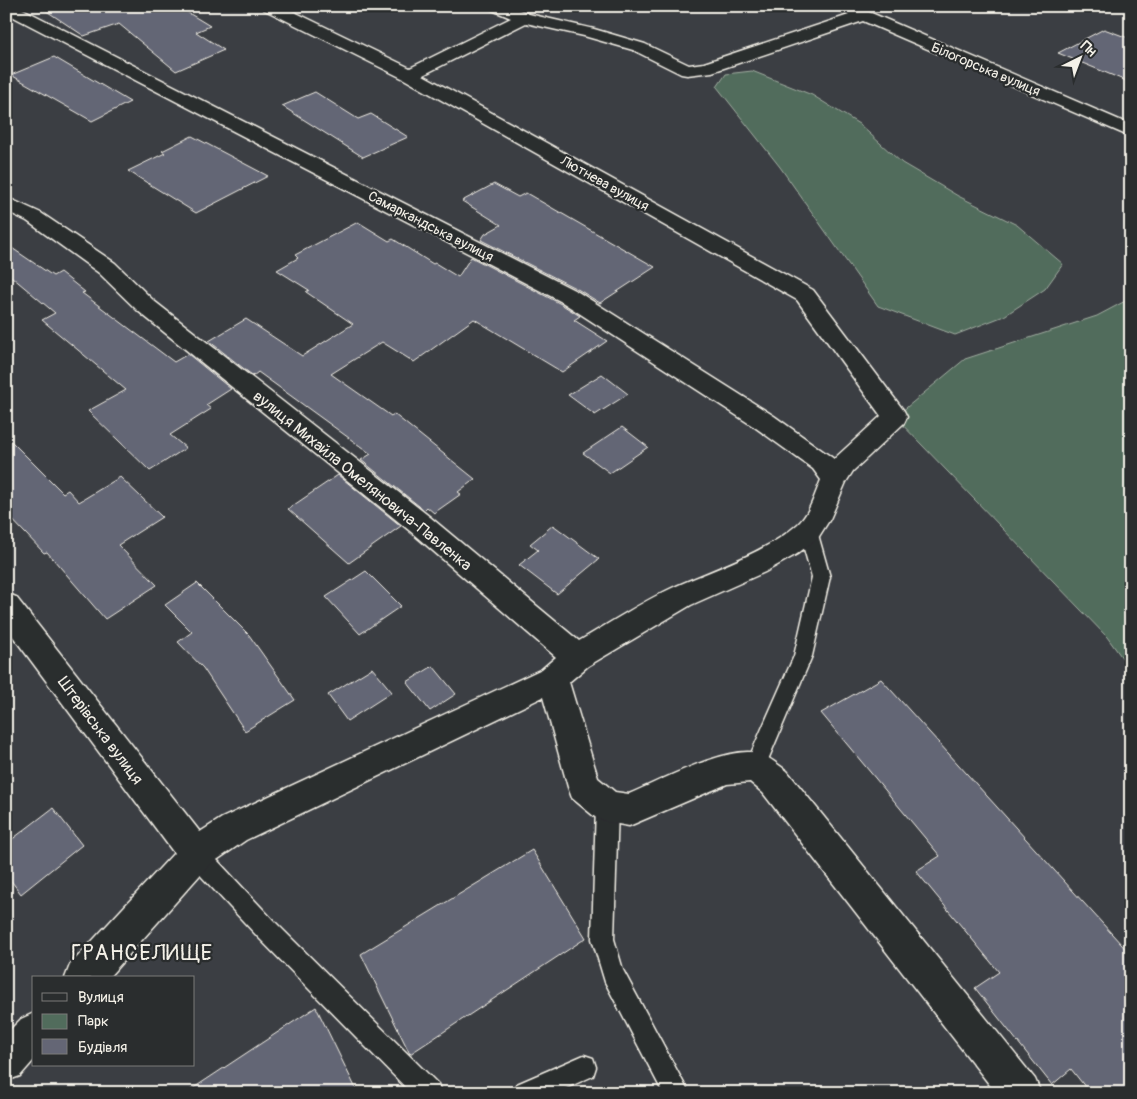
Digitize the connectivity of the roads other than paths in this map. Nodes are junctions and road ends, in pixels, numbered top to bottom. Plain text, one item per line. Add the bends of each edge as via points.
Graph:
1 (269, 6) edge
2 (496, 6) edge
3 (841, 6) edge
4 (6, 7) edge
5 (862, 16) junction
6 (524, 18) junction
7 (410, 75) junction
8 (1131, 132) edge
9 (6, 203) edge
10 (834, 479) junction
11 (808, 531) junction
12 (6, 605) edge
13 (565, 667) junction
14 (756, 767) junction
15 (607, 806) junction
16 (196, 854) junction
17 (85, 976) edge
18 (32, 1034) edge
19 (6, 1062) edge
20 (584, 1068) dead end
21 (429, 1093) edge
22 (526, 1093) edge
23 (677, 1093) edge
24 (1021, 1093) edge

1 - 7 street, Лютнева вулиця
2 - 6 street
3 - 5 street, Білогорська вулиця
4 - 10 street, Самаркандська вулиця via 570,297 765,422 822,462
5 - 6 street via 706,68 686,70 612,38
5 - 8 street, Білогорська вулиця
6 - 7 street
7 - 10 street, Лютнева вулиця via 805,296 895,417 844,464
9 - 13 street, вулиця Михайла Омеляновича-Павленка via 34,217 107,268 146,306 420,524
10 - 11 street via 817,519
11 - 13 street via 755,564 681,597
11 - 14 lane via 821,577 803,656
12 - 16 street, Штерівська вулиця
13 - 15 street via 584,787
13 - 16 street via 234,829
14 - 15 street via 725,769 629,810
14 - 24 street via 775,782
15 - 23 lane via 603,939 613,974
16 - 17 street
16 - 21 lane
18 - 19 street
20 - 22 lane

